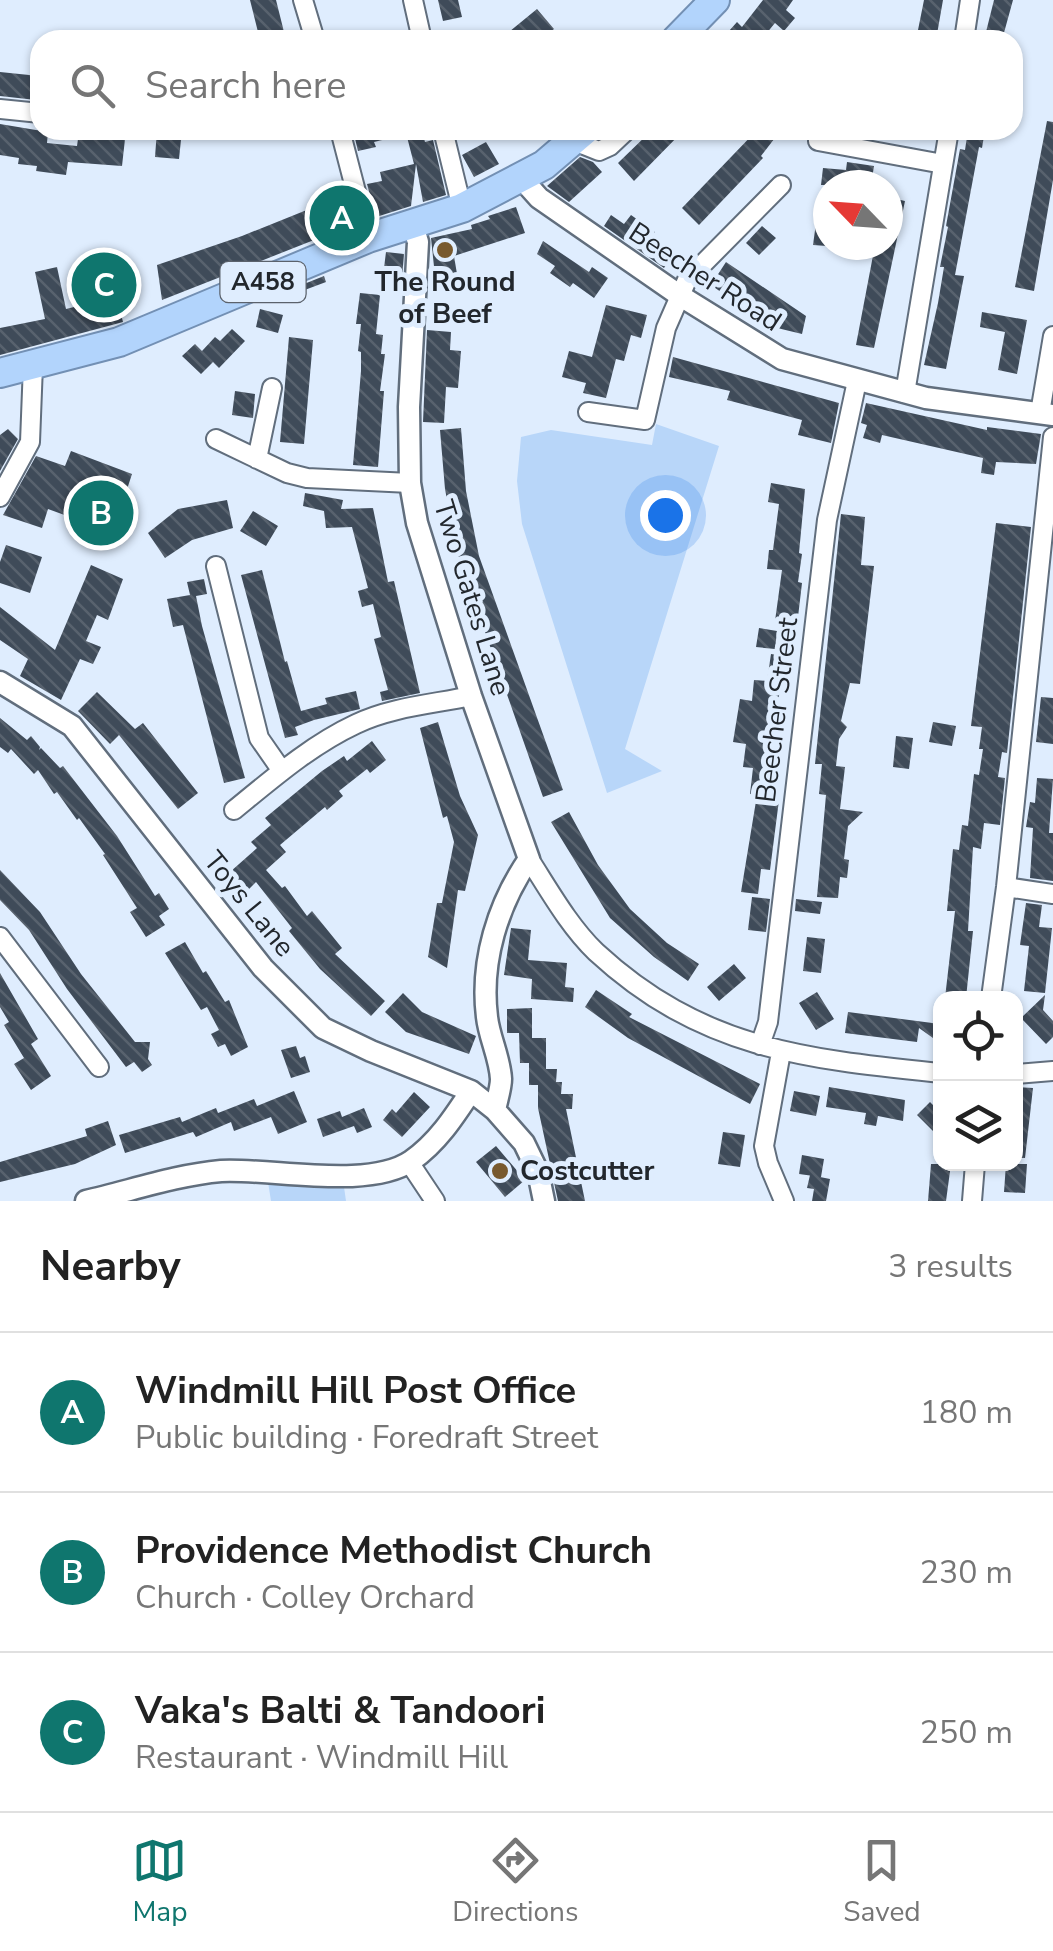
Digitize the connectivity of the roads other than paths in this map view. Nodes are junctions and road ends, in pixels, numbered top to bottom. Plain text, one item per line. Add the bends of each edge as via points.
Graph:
1 (303, 0) edge
2 (412, 0) edge
3 (715, 0) edge
4 (970, 0) edge
5 (312, 30) edge
6 (420, 30) edge
7 (695, 30) edge
8 (966, 30) edge
9 (0, 109) edge
10 (30, 113) edge
11 (343, 140) edge
12 (445, 140) edge
13 (575, 140) edge
14 (585, 140) edge
15 (616, 140) edge
16 (947, 140) edge
17 (818, 142) dead end
18 (943, 164) junction
19 (522, 179) junction
20 (781, 185) dead end
21 (462, 208) junction
22 (413, 226) junction
23 (368, 238) junction
24 (679, 295) junction
25 (1053, 336) edge
26 (33, 366) junction
27 (0, 373) edge
28 (857, 381) junction
29 (272, 388) dead end
30 (906, 393) junction
31 (588, 412) dead end
32 (1047, 414) edge
33 (1053, 437) edge
34 (216, 439) dead end
35 (257, 459) junction
36 (410, 483) junction
37 (0, 497) edge
38 (216, 566) dead end
39 (0, 682) edge
40 (471, 696) junction
41 (282, 771) junction
42 (234, 810) dead end
43 (529, 859) junction
44 (1006, 888) junction
45 (1053, 894) edge
46 (0, 937) edge
47 (992, 991) edge
48 (760, 1045) junction
49 (781, 1052) junction
50 (99, 1067) dead end
51 (1053, 1071) edge
52 (933, 1072) edge
53 (1023, 1073) edge
54 (471, 1091) junction
55 (495, 1110) junction
56 (409, 1162) junction
57 (974, 1171) edge
58 (86, 1201) edge
59 (435, 1201) edge
60 (544, 1201) edge
61 (784, 1201) edge
62 (972, 1201) edge

1 - 5 street
2 - 6 street
3 - 7 highway
4 - 8 street
9 - 10 street
11 - 23 street
12 - 21 street
13 - 19 highway, A458
14 - 15 street via 599,152
16 - 18 street
17 - 18 street
18 - 30 street
19 - 21 highway, A458
19 - 24 street, Beecher Road via 539,198
20 - 24 street via 704,259
21 - 22 highway, A458
22 - 23 highway, A458
22 - 36 street, Two Gates Lane via 418,242
23 - 26 highway, A458 via 119,342
24 - 28 street, Beecher Road via 782,359
24 - 31 street via 645,420
25 - 32 street
26 - 27 highway, A458
26 - 37 street via 30,442
28 - 30 street, Beecher Road
28 - 48 street, Beecher Street via 827,520 768,1022
29 - 35 street
30 - 32 street, Beecher Road
33 - 44 street
34 - 35 street
35 - 36 street via 307,478
36 - 40 street, Two Gates Lane via 422,546
38 - 41 street via 259,738
39 - 54 street, Toys Lane via 72,726 304,1011 343,1038
40 - 41 street via 356,723
40 - 43 street, Two Gates Lane
41 - 42 street
43 - 48 street via 594,950 643,990 668,1008
43 - 55 street via 494,929 486,1016 501,1080
44 - 45 street
44 - 47 street
46 - 50 street
48 - 49 street
49 - 52 street
49 - 61 street via 764,1146
51 - 53 street
54 - 55 street, Toys Lane
54 - 56 street via 447,1128
55 - 60 street, Toys Lane via 524,1143
56 - 58 street via 333,1176 216,1172
56 - 59 street
57 - 62 street

